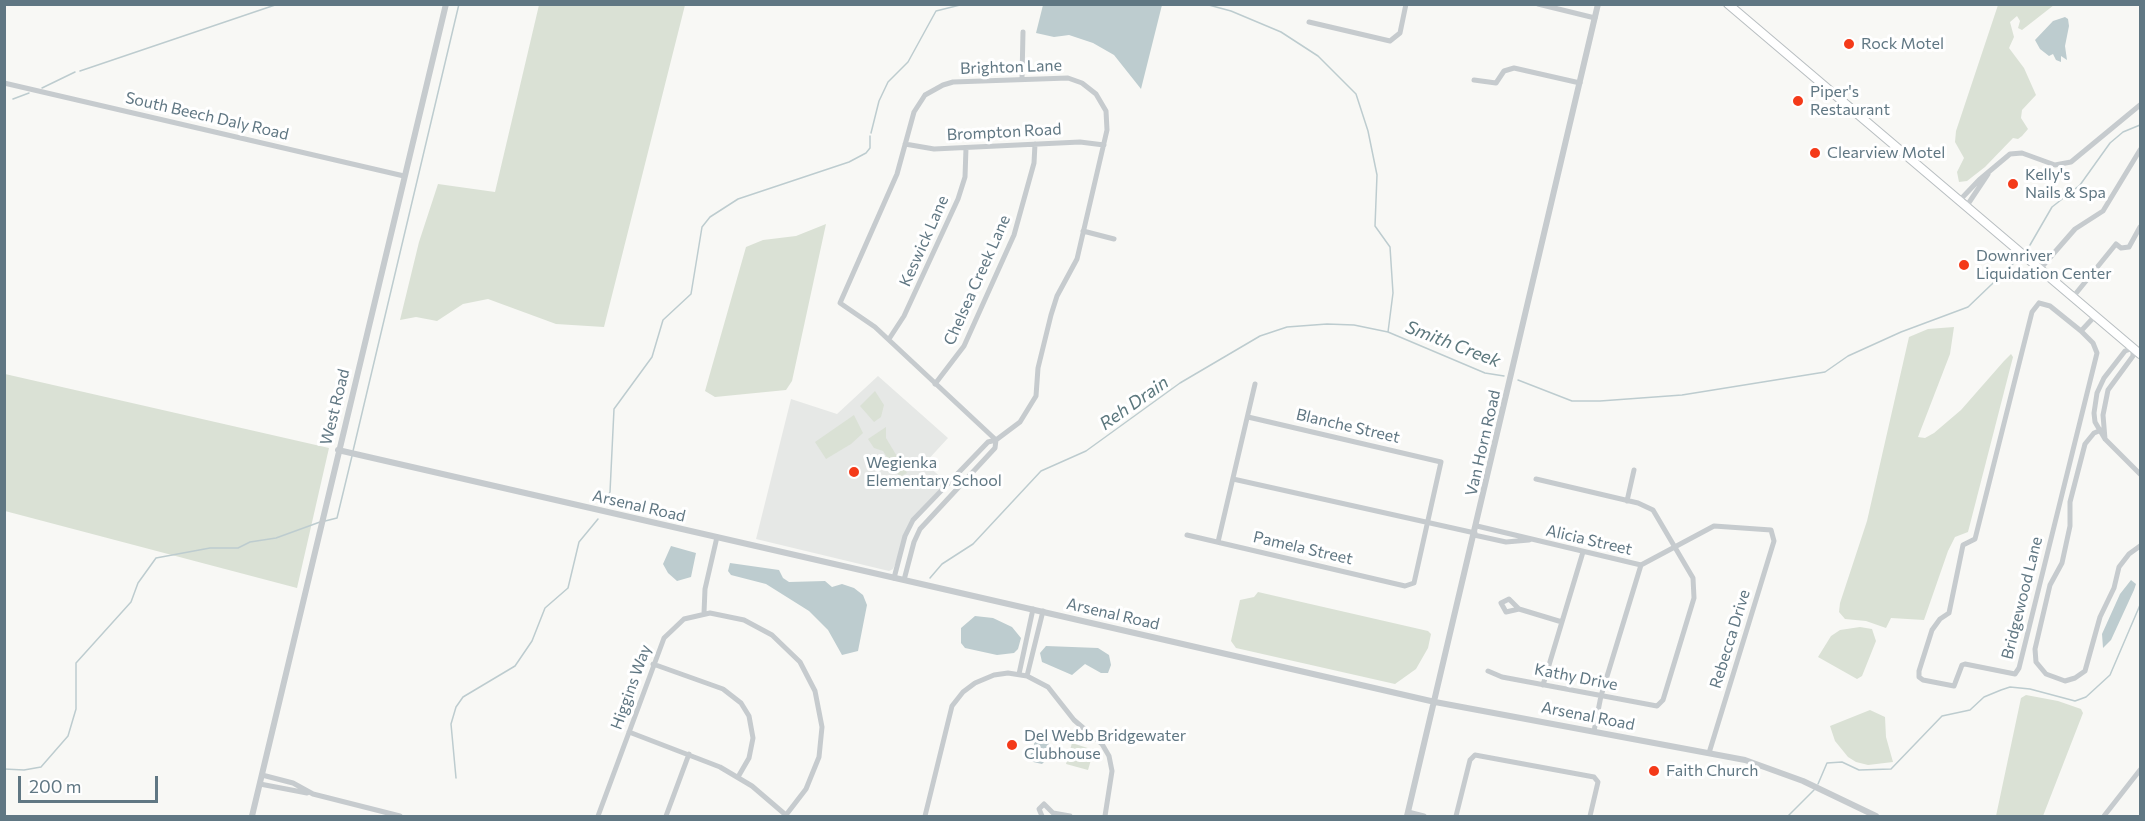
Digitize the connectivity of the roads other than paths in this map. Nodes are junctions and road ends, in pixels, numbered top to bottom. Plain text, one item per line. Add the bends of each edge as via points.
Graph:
1 (446, 4) edge
2 (1406, 4) edge
3 (1538, 4) edge
4 (1598, 4) edge
5 (1728, 4) edge
6 (1595, 18) junction
7 (1308, 22) dead end
8 (1023, 32) dead end
9 (1022, 78) junction
10 (1474, 80) dead end
11 (4, 83) edge
12 (1580, 83) junction
13 (2140, 105) edge
14 (905, 144) junction
15 (1035, 144) junction
16 (1104, 145) junction
17 (966, 148) junction
18 (2140, 150) edge
19 (1991, 170) junction
20 (404, 176) junction
21 (1959, 201) junction
22 (1966, 207) junction
23 (2140, 227) edge
24 (1083, 231) junction
25 (1114, 239) dead end
26 (2040, 269) junction
27 (2073, 297) junction
28 (2095, 316) junction
29 (2081, 331) junction
30 (889, 339) junction
31 (2133, 348) junction
32 (2140, 354) edge
33 (2108, 372) junction
34 (2115, 378) junction
35 (935, 384) junction
36 (1255, 384) dead end
37 (1248, 417) junction
38 (2102, 430) junction
39 (996, 440) junction
40 (338, 450) junction
41 (1634, 470) dead end
42 (960, 471) junction
43 (2140, 474) edge
44 (967, 478) junction
45 (1233, 479) junction
46 (1536, 479) dead end
47 (1627, 501) junction
48 (928, 504) junction
49 (936, 511) junction
50 (1428, 525) junction
51 (1475, 532) junction
52 (1773, 533) joint
53 (1187, 535) dead end
54 (717, 537) junction
55 (1218, 542) junction
56 (1676, 546) junction
57 (2140, 546) edge
58 (1583, 552) junction
59 (1641, 566) junction
60 (894, 578) junction
61 (904, 580) junction
62 (1034, 609) junction
63 (1519, 609) dead end
64 (1042, 611) junction
65 (704, 613) junction
66 (1562, 622) junction
67 (653, 664) junction
68 (1488, 671) dead end
69 (1018, 674) junction
70 (1027, 676) junction
71 (1543, 685) junction
72 (1601, 696) junction
73 (1435, 702) junction
74 (1594, 731) junction
75 (629, 732) junction
76 (1709, 753) junction
77 (689, 754) junction
78 (2140, 770) edge
79 (262, 775) junction
80 (738, 777) junction
81 (260, 784) junction
82 (309, 793) junction
83 (1053, 813) junction
84 (1408, 814) edge
85 (667, 815) edge
86 (252, 816) edge
87 (400, 816) edge
88 (598, 816) edge
89 (675, 816) edge
90 (786, 816) edge
91 (925, 816) edge
92 (1044, 816) edge
93 (1070, 816) edge
94 (1105, 816) edge
95 (1424, 816) edge
96 (1456, 816) edge
97 (1590, 816) edge
98 (1876, 816) edge
99 (2104, 816) edge

1 - 20 street, West Road
2 - 7 street via 1396,39 1387,41
3 - 6 street
4 - 6 street, Van Horn Road
5 - 21 main road
6 - 12 street, Van Horn Road
8 - 9 street
9 - 14 street, Brighton Lane via 950,83 929,92 916,107
9 - 16 street, Brighton Lane via 1064,77 1087,86 1106,111
10 - 12 street via 1496,83 1504,71 1514,68
11 - 20 street, South Beech Daly Road
12 - 51 street, Van Horn Road
13 - 19 street via 2067,164 2051,165 2018,153 2002,159
14 - 17 street, Brompton Road via 928,149
14 - 30 street, Brighton Lane via 897,174 840,303
15 - 16 street, Brompton Road
15 - 17 street, Brompton Road
15 - 35 street, Chelsea Creek Lane via 1018,228 964,345
16 - 24 street, Brighton Lane
17 - 30 street, Keswick Lane via 960,194 904,316
18 - 26 street via 2103,211 2074,230
19 - 21 street
19 - 22 street
20 - 40 street, West Road
21 - 22 main road
22 - 26 main road
23 - 27 street via 2129,247 2116,244
24 - 25 street
24 - 39 street, Brighton Lane via 1074,266 1055,301 1038,368 1034,402 1020,422
26 - 27 main road
27 - 28 main road
28 - 29 street
28 - 31 main road
29 - 29 street, Bridgewood Lane via 2095,346 2097,357 2017,672 1965,664 1954,686 1923,680 1919,671 1932,630 1949,613 1963,545 1975,539 2033,309 2046,303
30 - 35 street
31 - 32 main road
31 - 33 street via 2125,351
31 - 34 street via 2133,356
33 - 34 street
33 - 38 street via 2095,403 2095,422
34 - 38 street via 2103,409
35 - 39 street
36 - 37 street
37 - 45 street
37 - 50 street, Blanche Street via 1441,462
38 - 43 street via 2105,439
38 - 57 street via 2089,437 2083,449 2070,502 2070,526 2062,563 2050,585 2036,662 2046,674 2065,681 2085,671 2119,567
39 - 42 street, Brighton Lane via 988,442
39 - 44 street via 995,448
40 - 54 street, Arsenal Road
40 - 79 street, West Road
41 - 47 street
42 - 44 street
42 - 48 street, Brighton Lane
44 - 49 street
45 - 50 street, Alicia Street
45 - 55 street
46 - 47 street
47 - 56 street via 1653,510
48 - 49 street
48 - 60 street, Brighton Lane via 905,536
49 - 61 street via 916,535
50 - 51 street, Alicia Street
50 - 55 street, Pamela Street via 1413,585 1405,586
51 - 58 street, Alicia Street via 1506,542 1530,540
51 - 73 street, Van Horn Road
52 - 56 street, Alicia Street via 1767,528 1719,525
52 - 76 street, Rebecca Drive via 1771,551
53 - 55 street, Pamela Street
54 - 60 street, Arsenal Road
54 - 65 street
56 - 59 street, Alicia Street
56 - 72 street, Kathy Drive via 1693,578 1695,592 1659,705
58 - 59 street, Alicia Street
58 - 66 street
59 - 72 street
60 - 61 street, Arsenal Road
61 - 62 street, Arsenal Road
62 - 64 street, Arsenal Road
62 - 69 street
63 - 66 street
64 - 70 street
64 - 73 street, Arsenal Road
65 - 67 street, Higgins Way via 684,619 671,630 660,644
65 - 90 street via 744,620 770,634 796,657 812,685 820,716 820,751 808,785
66 - 71 street
67 - 75 street, Higgins Way
67 - 80 street via 727,691 745,707 752,724 753,743
68 - 71 street, Kathy Drive
69 - 70 street
69 - 91 street via 998,674 980,680 955,702
70 - 94 street via 1052,690 1074,720 1105,747 1112,765 1112,781
71 - 72 street, Kathy Drive
72 - 74 street
73 - 74 street, Arsenal Road
73 - 84 street, Van Horn Road
74 - 76 street, Arsenal Road
75 - 77 street
75 - 88 street, Higgins Way
76 - 98 street, Arsenal Road via 1776,770
77 - 80 street
77 - 85 street
78 - 99 street
79 - 81 street, West Road
79 - 82 street via 293,783
80 - 90 street
81 - 82 street
81 - 86 street, West Road
82 - 87 street
83 - 92 street
83 - 92 street via 1049,806 1042,805 1039,812
83 - 93 street
84 - 95 street
85 - 89 street
96 - 97 street via 1470,760 1478,755 1591,776 1598,786

